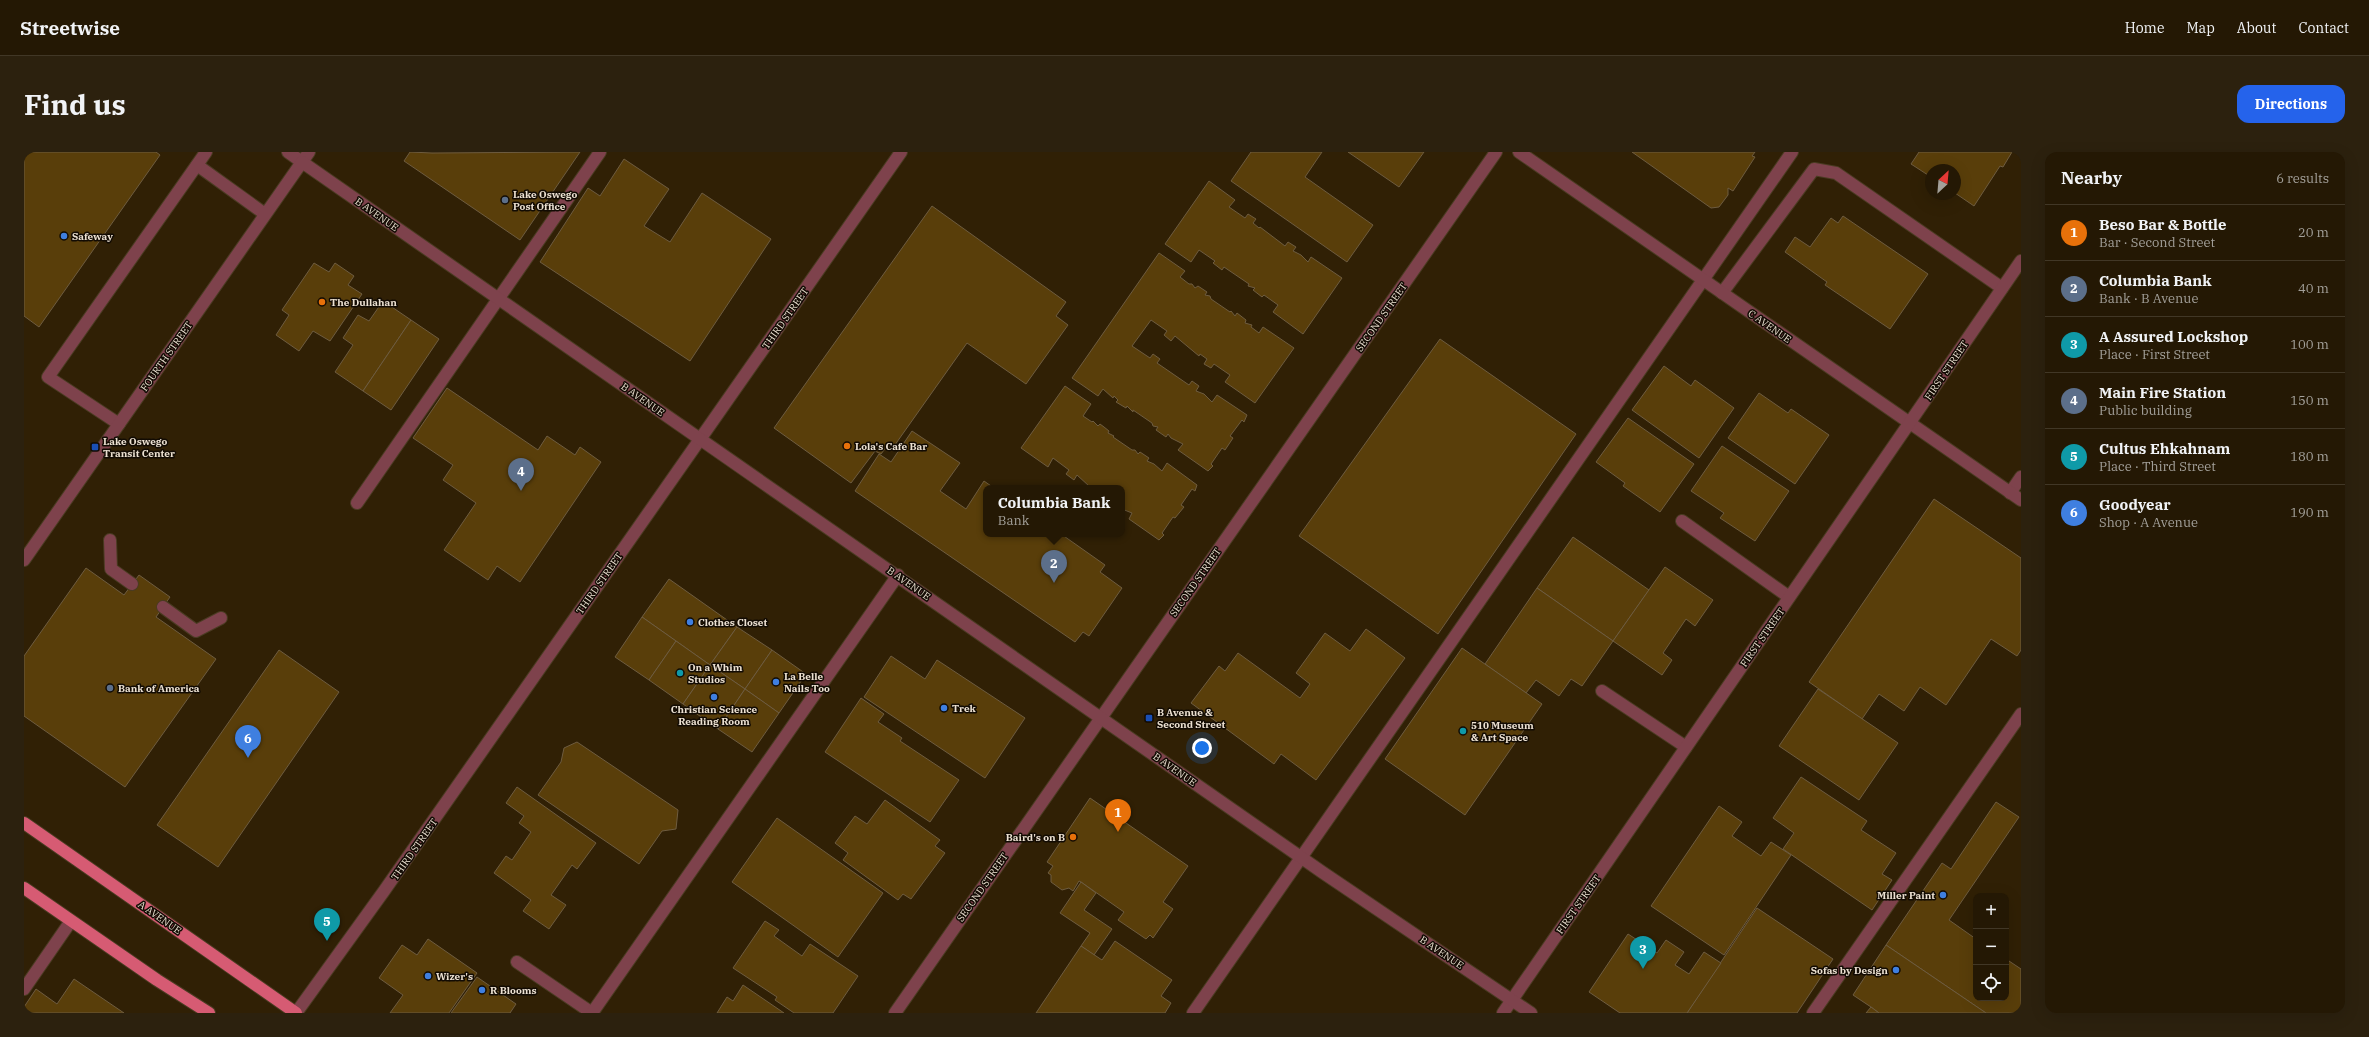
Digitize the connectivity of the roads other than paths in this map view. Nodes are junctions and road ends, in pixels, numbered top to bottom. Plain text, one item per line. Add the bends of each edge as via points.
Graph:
1 (206, 152) edge
2 (288, 152) edge
3 (600, 152) edge
4 (901, 152) edge
5 (1496, 152) edge
6 (1519, 152) edge
7 (1792, 152) edge
8 (305, 157) edge
9 (197, 165) junction
10 (265, 214) junction
11 (2021, 261) edge
12 (2017, 275) edge
13 (1704, 281) junction
14 (2002, 288) junction
15 (1722, 294) junction
16 (498, 298) junction
17 (119, 424) junction
18 (1909, 424) junction
19 (700, 439) junction
20 (2021, 477) edge
21 (2010, 493) junction
22 (2021, 500) edge
23 (357, 503) dead end
24 (1682, 521) dead end
25 (110, 540) dead end
26 (24, 560) edge
27 (898, 575) junction
28 (132, 584) dead end
29 (1789, 597) junction
30 (163, 607) dead end
31 (221, 618) dead end
32 (1602, 691) dead end
33 (2021, 714) edge
34 (1101, 718) junction
35 (1686, 747) junction
36 (24, 823) edge
37 (1302, 858) junction
38 (24, 888) edge
39 (71, 921) junction
40 (517, 962) dead end
41 (24, 989) edge
42 (1512, 1000) junction
43 (209, 1013) edge
44 (296, 1013) edge
45 (592, 1013) edge
46 (895, 1013) edge
47 (1193, 1013) edge
48 (1503, 1013) edge
49 (1531, 1013) edge
50 (1813, 1013) edge

1 - 9 street
2 - 8 street, B AVENUE
3 - 16 street
4 - 19 street, THIRD STREET
5 - 34 street, SECOND STREET
6 - 13 street, C AVENUE
7 - 13 street
8 - 10 street, FOURTH STREET
8 - 16 street, B AVENUE
9 - 10 street
9 - 17 street via 48,377
10 - 17 street, FOURTH STREET
11 - 12 street, FIRST STREET
12 - 14 street, FIRST STREET
13 - 15 street, C AVENUE
13 - 37 street
14 - 15 street via 1836,173 1814,169
14 - 18 street, FIRST STREET
15 - 18 street, C AVENUE
16 - 19 street, B AVENUE
16 - 23 street
17 - 26 street, FOURTH STREET
18 - 21 street, C AVENUE
18 - 29 street, FIRST STREET
19 - 27 street, B AVENUE
19 - 44 street, THIRD STREET
20 - 21 street
21 - 22 street, C AVENUE
24 - 29 street
25 - 28 street via 112,569
27 - 34 street, B AVENUE
27 - 45 street
29 - 35 street, FIRST STREET
30 - 31 street via 196,631
32 - 35 street
33 - 50 street
34 - 37 street, B AVENUE
34 - 46 street, SECOND STREET
35 - 42 street, FIRST STREET
36 - 44 main road, A AVENUE
37 - 42 street, B AVENUE
37 - 47 street
38 - 39 main road
39 - 41 street
39 - 43 main road
40 - 45 street
42 - 48 street, FIRST STREET
42 - 49 street, B AVENUE

